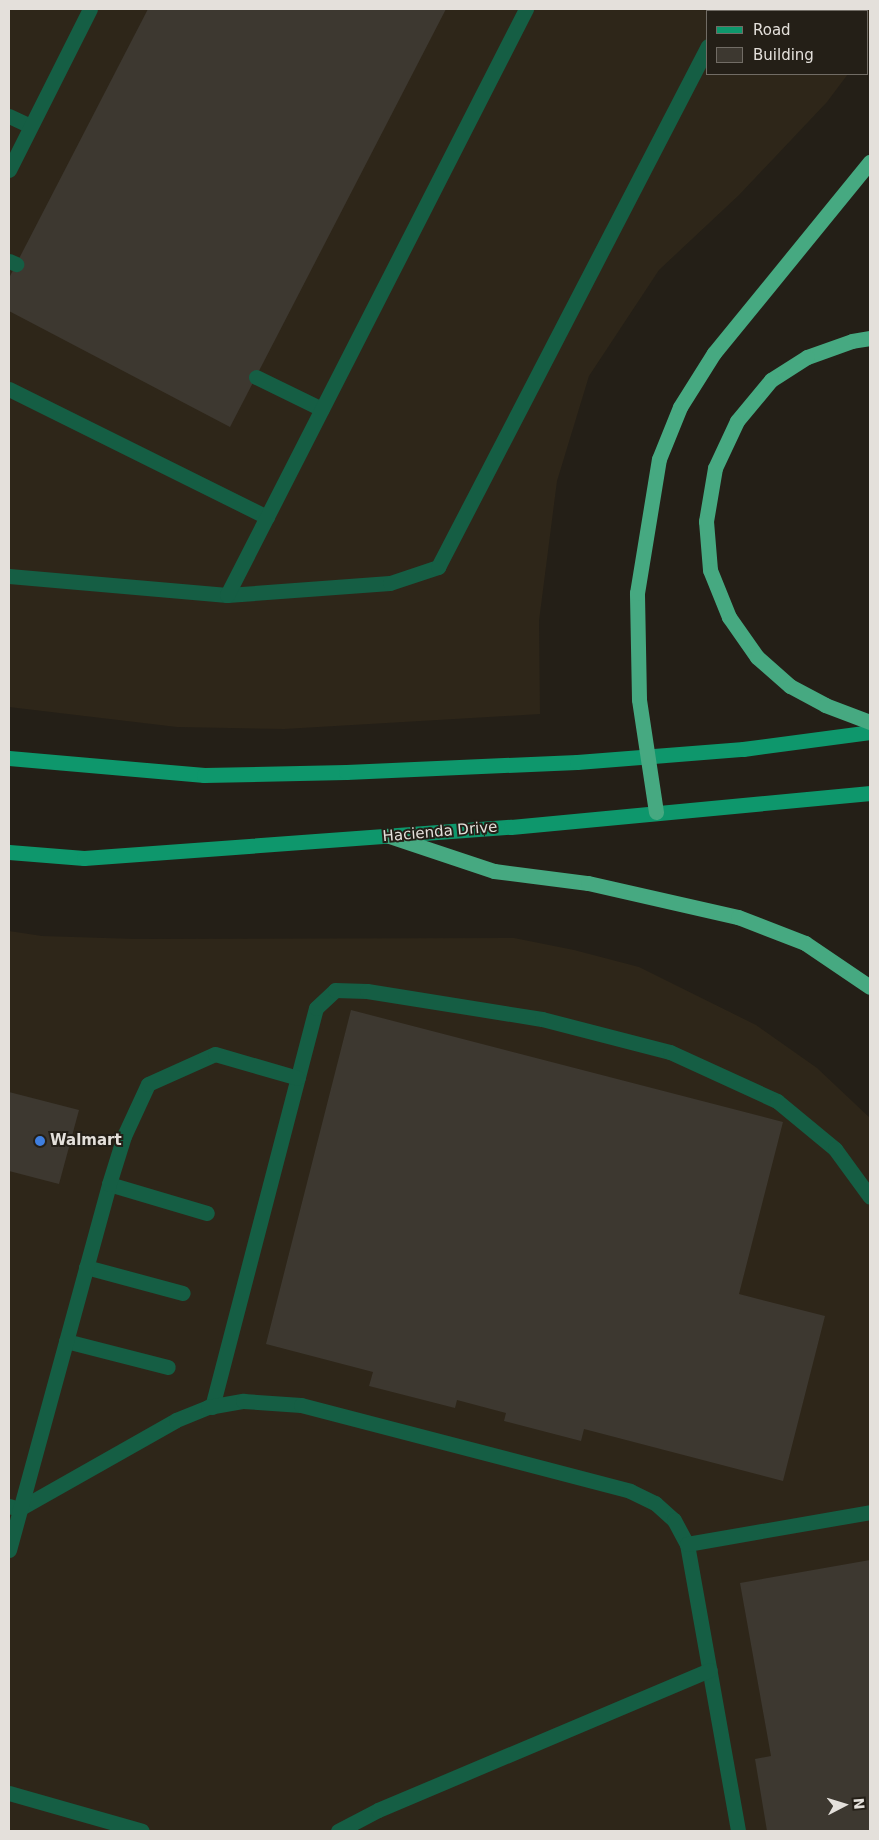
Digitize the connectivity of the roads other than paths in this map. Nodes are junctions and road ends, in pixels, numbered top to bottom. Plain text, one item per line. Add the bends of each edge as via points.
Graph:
1 (90, 9) edge
2 (526, 9) edge
3 (706, 50) edge
4 (9, 116) edge
5 (30, 126) junction
6 (870, 162) edge
7 (9, 170) edge
8 (870, 338) edge
9 (256, 377) dead end
10 (9, 390) edge
11 (322, 409) junction
12 (267, 517) junction
13 (9, 576) edge
14 (227, 595) junction
15 (870, 722) edge
16 (870, 732) edge
17 (646, 756) junction
18 (9, 758) edge
19 (870, 793) edge
20 (656, 812) junction
21 (389, 836) junction
22 (9, 852) edge
23 (870, 987) edge
24 (298, 1078) junction
25 (108, 1184) junction
26 (870, 1197) edge
27 (207, 1213) dead end
28 (86, 1267) junction
29 (183, 1293) dead end
30 (66, 1341) junction
31 (168, 1367) dead end
32 (212, 1407) junction
33 (14, 1508) edge
34 (870, 1512) edge
35 (687, 1544) junction
36 (9, 1550) edge
37 (710, 1670) junction
38 (9, 1793) edge
39 (142, 1831) edge
40 (338, 1831) edge
41 (738, 1831) edge

1 - 5 lane
2 - 11 lane
3 - 14 lane via 438,568 390,583
4 - 5 lane
5 - 7 lane
6 - 17 highway via 714,353 680,408 659,459 637,593 638,694
8 - 15 highway via 807,357 771,380 734,428 715,468 706,521 710,570 729,617 757,657 790,686 825,705
9 - 11 lane
10 - 12 lane
11 - 12 lane
12 - 14 lane
13 - 14 lane
16 - 17 main road via 743,749
17 - 18 main road via 346,772 204,775
17 - 20 highway
19 - 20 main road, Hacienda Drive
20 - 21 main road, Hacienda Drive
21 - 22 main road, Hacienda Drive via 84,858
21 - 23 highway via 494,871 588,883 738,917 805,943
24 - 25 lane via 215,1054 148,1084 124,1136
24 - 26 lane via 316,1008 335,990 367,991 542,1019 670,1052 777,1101 835,1149
24 - 32 lane
25 - 27 lane
25 - 28 lane
28 - 29 lane
28 - 30 lane
30 - 31 lane
30 - 33 lane
32 - 33 lane via 176,1420
32 - 35 lane via 243,1401 301,1405 630,1491 655,1503 674,1520
33 - 36 lane
34 - 35 lane
35 - 37 lane
37 - 40 lane via 378,1810
37 - 41 lane
38 - 39 lane

